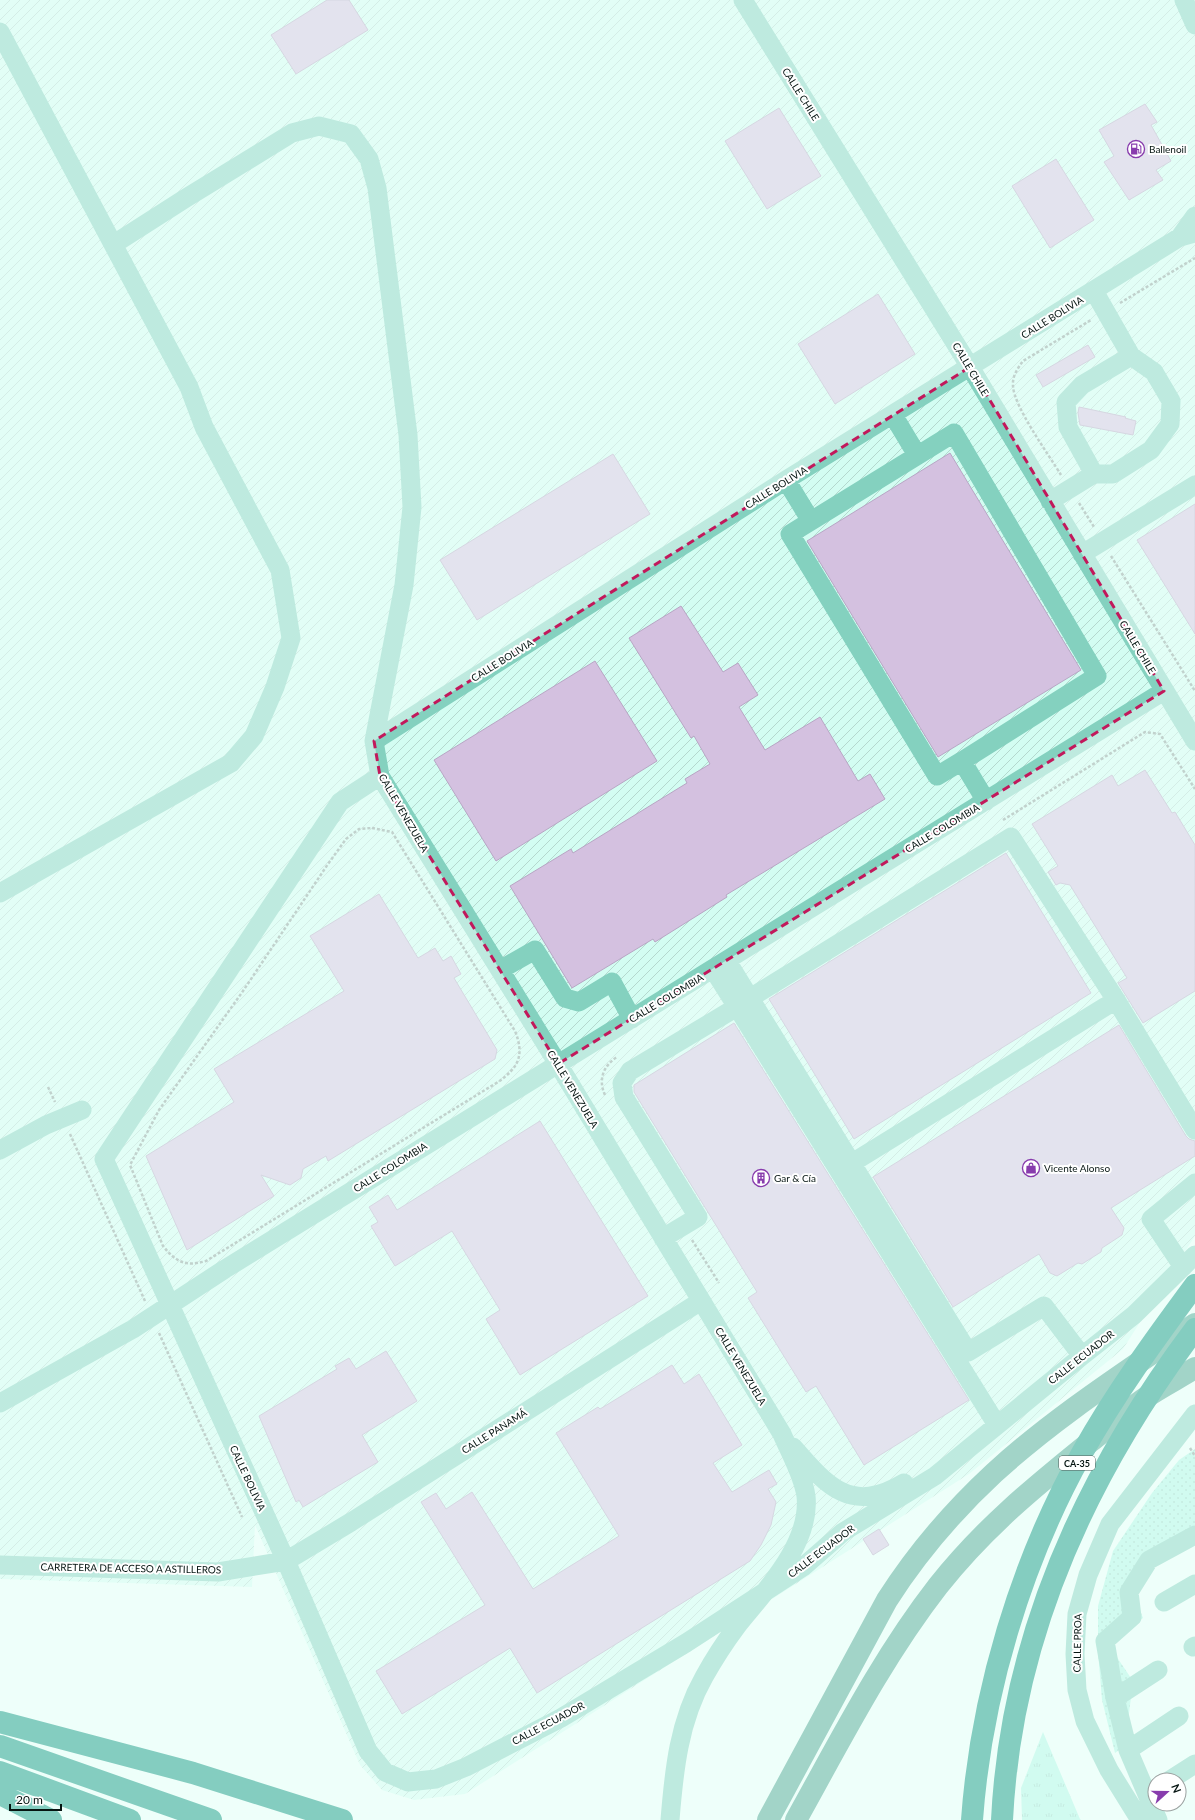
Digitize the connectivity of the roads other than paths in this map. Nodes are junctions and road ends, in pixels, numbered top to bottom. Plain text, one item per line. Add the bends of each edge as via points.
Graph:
1 (743, 0) edge
2 (1184, 0) edge
3 (1195, 25) edge
4 (0, 32) edge
5 (1195, 216) edge
6 (1188, 235) edge
7 (114, 244) junction
8 (1094, 291) junction
9 (1131, 356) junction
10 (970, 367) junction
11 (893, 414) junction
12 (917, 455) junction
13 (1094, 474) junction
14 (786, 480) junction
15 (1195, 485) edge
16 (1050, 501) junction
17 (811, 521) junction
18 (1082, 554) junction
19 (1164, 691) junction
20 (374, 741) junction
21 (1195, 742) edge
22 (962, 761) junction
23 (380, 776) junction
24 (986, 801) junction
25 (0, 893) edge
26 (720, 965) junction
27 (500, 970) junction
28 (1116, 1000) junction
29 (743, 1003) junction
30 (632, 1019) junction
31 (558, 1064) junction
32 (82, 1110) dead end
33 (1195, 1130) edge
34 (0, 1150) edge
35 (852, 1163) junction
36 (1195, 1183) edge
37 (664, 1238) junction
38 (1189, 1261) edge
39 (1195, 1285) edge
40 (701, 1301) junction
41 (170, 1306) junction
42 (1195, 1324) edge
43 (1195, 1329) edge
44 (1082, 1356) junction
45 (1195, 1368) edge
46 (0, 1403) edge
47 (1195, 1414) edge
48 (993, 1428) junction
49 (782, 1434) junction
50 (1195, 1434) edge
51 (1167, 1449) junction
52 (1195, 1535) edge
53 (286, 1560) junction
54 (0, 1565) edge
55 (1195, 1584) edge
56 (766, 1590) junction
57 (1164, 1602) dead end
58 (1158, 1670) dead end
59 (1115, 1698) junction
60 (1179, 1716) dead end
61 (0, 1722) edge
62 (0, 1746) edge
63 (1128, 1750) junction
64 (1195, 1764) edge
65 (0, 1772) edge
66 (1182, 1772) edge
67 (408, 1782) joint
68 (1147, 1786) edge
69 (0, 1794) edge
70 (50, 1820) edge
71 (130, 1820) edge
72 (211, 1820) edge
73 (342, 1820) edge
74 (670, 1820) edge
75 (768, 1820) edge
76 (796, 1820) edge
77 (972, 1820) edge
78 (1002, 1820) edge
79 (1140, 1820) edge

1 - 10 street, CALLE CHILE
2 - 3 street
4 - 7 street
5 - 6 street, CALLE BOLIVIA
6 - 8 street, CALLE BOLIVIA
7 - 20 street via 292,132 319,126 351,134 369,159 377,188 406,420 412,507 404,585
7 - 25 street via 189,387 204,427 280,570 291,638 275,687 254,736 231,763
8 - 9 street
8 - 10 street, CALLE BOLIVIA
9 - 13 street via 1082,385 1066,402 1068,427
9 - 13 street via 1154,372 1171,401 1170,424 1151,450 1113,474
10 - 11 street, CALLE BOLIVIA
10 - 16 street, CALLE CHILE
11 - 12 street
11 - 14 street, CALLE BOLIVIA
12 - 17 street
12 - 22 street via 954,433 1098,676
13 - 16 street
14 - 17 street
14 - 20 street, CALLE BOLIVIA
15 - 18 street
16 - 18 street, CALLE CHILE
17 - 22 street via 790,534 937,776
18 - 19 street, CALLE CHILE
19 - 21 street, CALLE CHILE
19 - 24 street, CALLE COLOMBIA
20 - 23 street, CALLE VENEZUELA
22 - 24 street
23 - 27 street, CALLE VENEZUELA
23 - 41 street, CALLE BOLIVIA via 340,802 104,1158
24 - 26 street, CALLE COLOMBIA
26 - 29 street
26 - 30 street, CALLE COLOMBIA
27 - 30 street via 535,950 565,998 579,1002 612,982
27 - 31 street, CALLE VENEZUELA
28 - 29 street via 1011,836
28 - 33 street
28 - 35 street
29 - 35 street
29 - 37 street via 630,1071 622,1083 624,1097 698,1217
29 - 48 street
30 - 31 street, CALLE COLOMBIA
31 - 37 street, CALLE VENEZUELA
31 - 41 street, CALLE COLOMBIA via 225,1269
32 - 34 street via 46,1125
35 - 44 street via 968,1352 1044,1306
36 - 38 street via 1151,1219
37 - 40 street, CALLE VENEZUELA
38 - 44 street, CALLE ECUADOR via 1134,1315
39 - 77 highway, CA-35 via 1145,1353 1082,1453 1046,1526 1029,1567 999,1661 984,1735
40 - 49 street, CALLE VENEZUELA
40 - 53 street, CALLE PANAMÁ via 351,1522
41 - 46 street, CALLE COLOMBIA
41 - 53 street, CALLE BOLIVIA
42 - 75 main road via 1040,1435 995,1473 944,1523 906,1570 887,1600
43 - 78 highway, CA-35 via 1135,1416 1091,1492 1055,1573 1025,1666 1010,1742
44 - 48 street, CALLE ECUADOR
45 - 76 main road via 1145,1398 1045,1477 983,1534 938,1586 884,1665 852,1717
47 - 51 street, CALLE PROA
48 - 49 street via 890,1492 864,1497 839,1492 822,1480
48 - 56 street, CALLE ECUADOR via 934,1476 843,1532 803,1567
49 - 56 street via 806,1495 806,1516 802,1531 789,1556
50 - 51 street
51 - 79 street, CALLE PROA via 1110,1524 1088,1575 1077,1614 1077,1690 1085,1721 1109,1770
52 - 59 street via 1149,1560 1129,1592 1132,1617 1105,1641
53 - 54 street, CARRETERA DE ACCESO A ASTILLEROS via 218,1572
53 - 67 street, CALLE BOLIVIA via 368,1751 385,1772
55 - 57 street
56 - 67 street, CALLE ECUADOR via 686,1643 561,1718 466,1767 436,1779
56 - 74 street via 717,1655 703,1678 689,1710 681,1734
58 - 59 street
59 - 63 street
60 - 63 street
61 - 73 highway via 193,1773
62 - 72 highway
63 - 68 street
64 - 66 street
65 - 71 highway
69 - 70 highway

